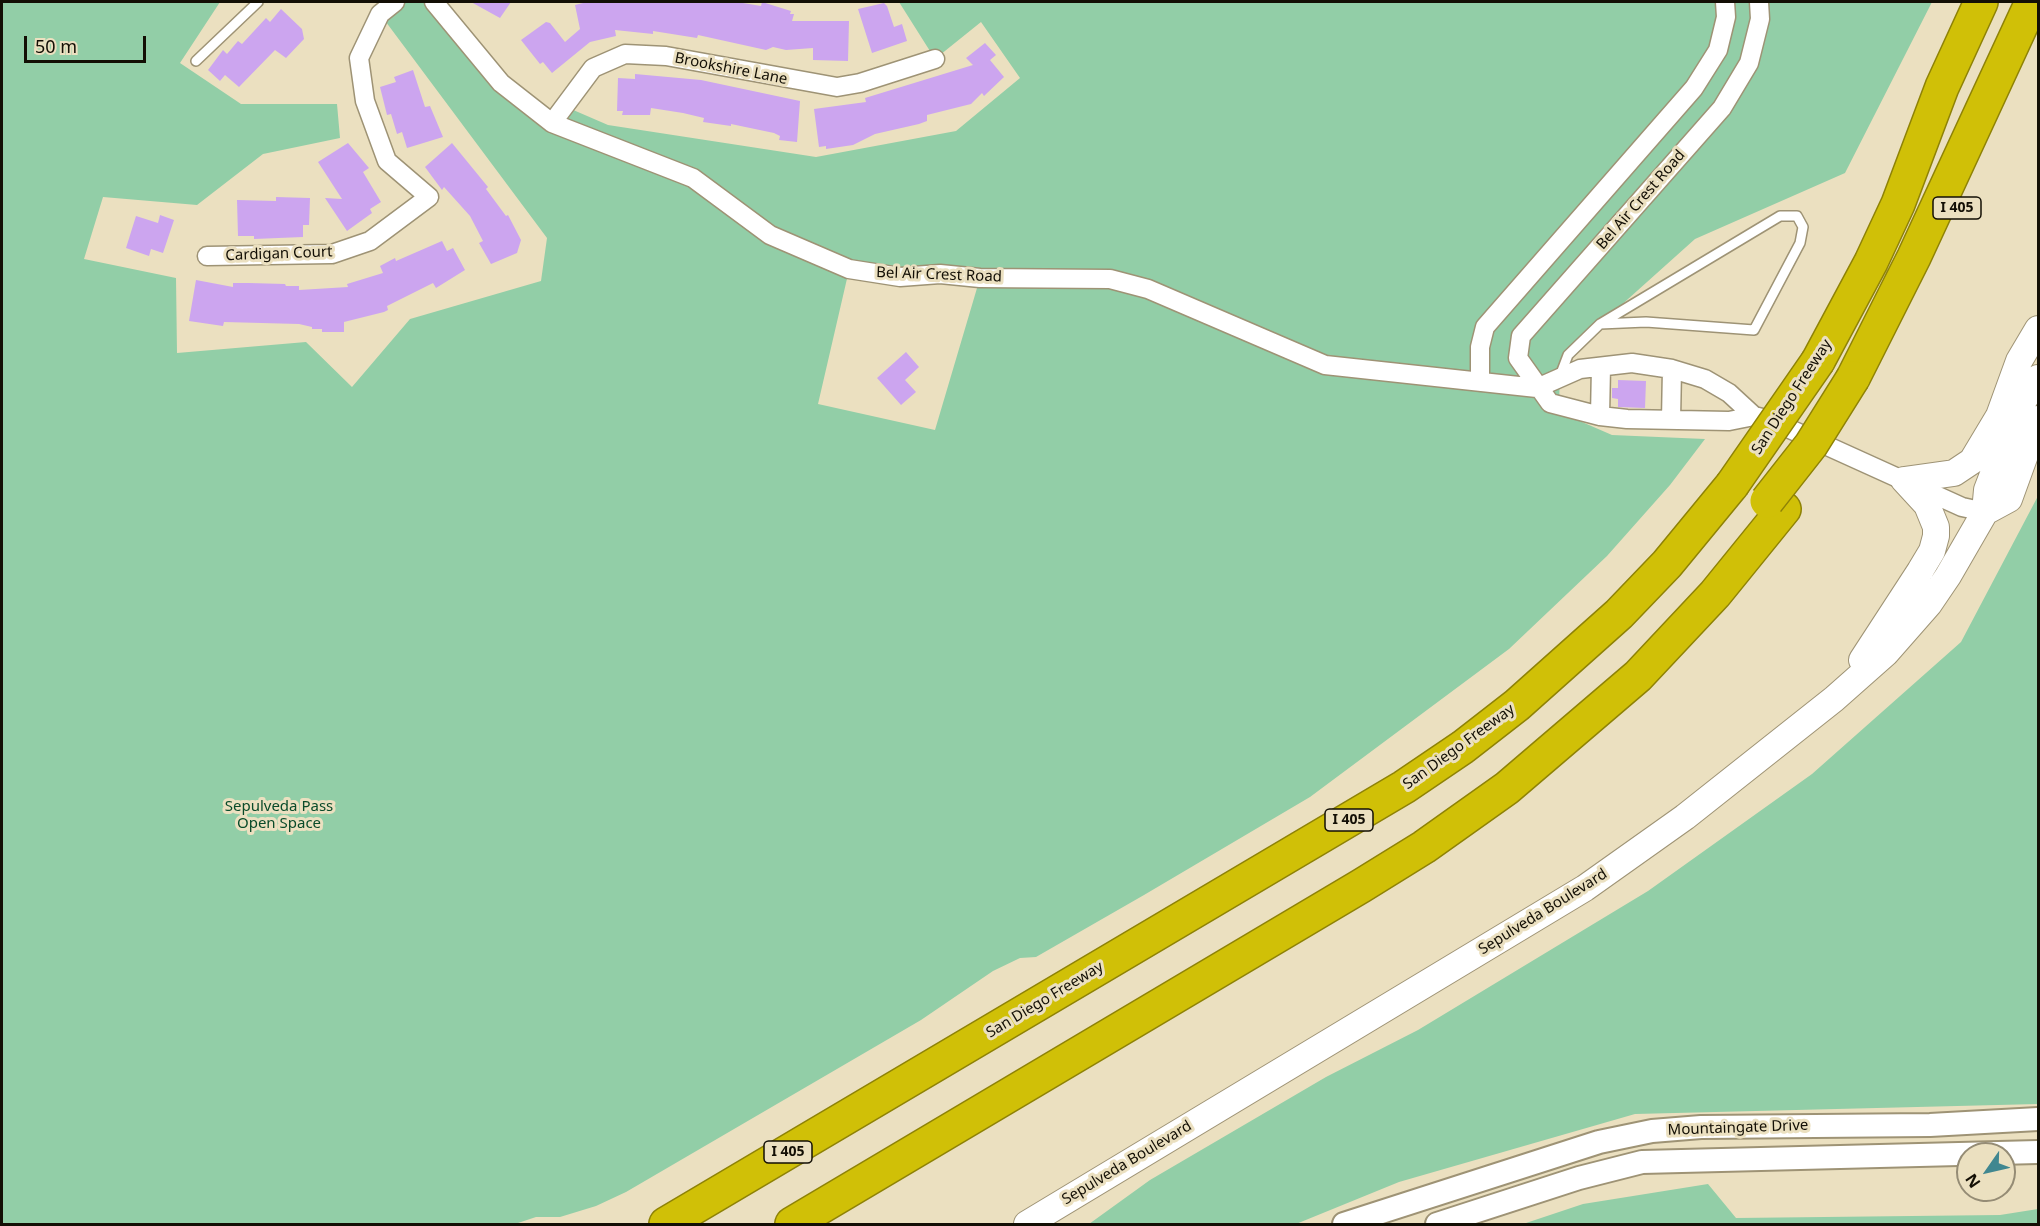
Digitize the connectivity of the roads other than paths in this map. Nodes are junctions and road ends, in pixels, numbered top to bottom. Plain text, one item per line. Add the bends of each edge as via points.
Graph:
1 (258, 2) edge
2 (394, 2) edge
3 (434, 2) edge
4 (1725, 2) edge
5 (1759, 2) edge
6 (1981, 2) edge
7 (2010, 2) edge
8 (2032, 2) edge
9 (2038, 28) edge
10 (935, 59) dead end
11 (196, 61) dead end
12 (1942, 87) junction
13 (552, 123) junction
14 (207, 256) dead end
15 (1600, 324) junction
16 (2038, 330) edge
17 (1601, 367) junction
18 (1672, 369) junction
19 (1558, 379) junction
20 (1860, 381) junction
21 (1480, 382) junction
22 (2038, 387) edge
23 (1537, 388) junction
24 (1600, 416) junction
25 (1754, 416) junction
26 (2038, 419) edge
27 (1671, 420) junction
28 (1904, 480) junction
29 (1985, 512) junction
30 (1834, 699) junction
31 (2038, 1119) edge
32 (2038, 1152) edge
33 (831, 1202) junction
34 (666, 1224) edge
35 (792, 1224) edge
36 (807, 1224) edge
37 (1028, 1224) edge
38 (1344, 1224) edge
39 (1437, 1224) edge

1 - 11 lane
2 - 14 street, Cardigan Court via 380,14 359,58 365,102 387,161 429,197 370,242 332,254
3 - 13 street, Bel Air Crest Road via 501,83
4 - 21 street via 1726,17 1718,50 1694,88 1485,327 1479,347
5 - 23 street, Bel Air Crest Road via 1760,19 1749,63 1722,108 1521,336 1518,358
6 - 12 highway, San Diego Freeway / I 405
7 - 12 highway via 1977,72
8 - 20 highway
9 - 20 highway, I 405 via 1918,291
10 - 13 street, Brookshire Lane via 837,87 666,56 625,54 593,68
12 - 34 highway, San Diego Freeway / I 405, bridge via 1893,214 1818,361 1732,485 1667,564 1619,614 1517,705 1404,787
13 - 21 street, Bel Air Crest Road via 693,178 770,235 849,270 900,277 940,274 1110,279 1148,289 1325,365
15 - 15 lane via 1779,216 1797,216 1803,227 1800,243 1754,330 1646,322
15 - 19 lane via 1568,356
16 - 28 main road via 2019,361 1999,416 1972,461 1954,473
17 - 18 street, Bel Air Crest Road via 1632,363
17 - 19 street, Bel Air Crest Road via 1580,369
17 - 24 street
18 - 25 street, Bel Air Crest Road via 1705,379 1729,393
18 - 27 street
19 - 23 street, Bel Air Crest Road
20 - 33 highway, I 405 via 1821,457 1775,505 1715,594 1646,668 1508,788 1424,847
21 - 23 street, Bel Air Crest Road
22 - 29 main road via 2018,409 1987,490
23 - 24 street, Bel Air Crest Road via 1550,403
24 - 27 street, Bel Air Crest Road
25 - 27 street, Bel Air Crest Road via 1729,421
25 - 28 street, Bel Air Crest Road
26 - 29 main road via 2009,499
28 - 29 street, Bel Air Crest Road via 1962,507
28 - 30 main road via 1927,505 1936,526 1932,551
29 - 30 main road, Sepulveda Boulevard via 1948,576 1910,628
30 - 37 main road, Sepulveda Boulevard via 1685,817 1585,888
31 - 38 street, Mountaingate Drive via 1652,1131 1599,1142
32 - 39 street, Mountaingate Drive via 1642,1162
33 - 35 highway, I 405
33 - 36 highway

